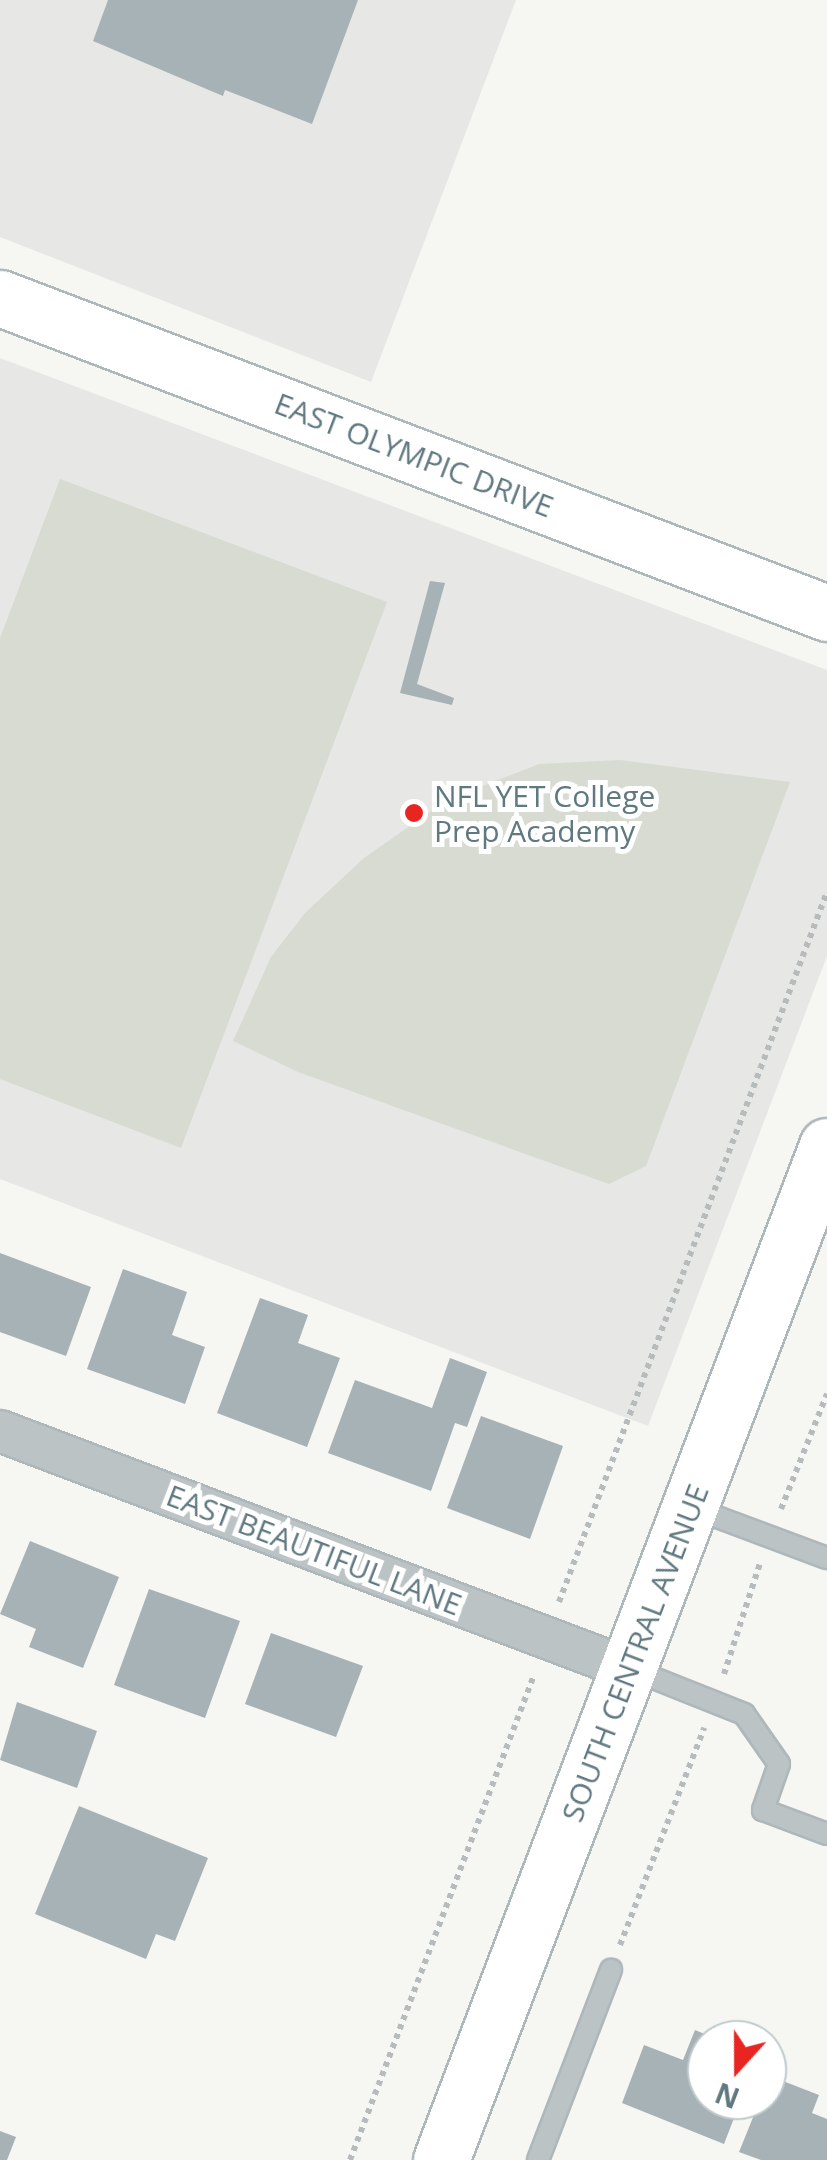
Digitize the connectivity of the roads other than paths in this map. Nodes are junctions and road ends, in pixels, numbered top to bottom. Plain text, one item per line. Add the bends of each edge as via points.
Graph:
1 (0, 298) edge
2 (827, 614) edge
3 (827, 1146) edge
4 (0, 1431) edge
5 (690, 1507) junction
6 (827, 1558) edge
7 (629, 1668) junction
8 (827, 1834) edge
9 (611, 1970) dead end
10 (442, 2160) edge
11 (538, 2160) edge

1 - 2 main road, EAST OLYMPIC DRIVE
3 - 5 main road, SOUTH CENTRAL AVENUE
4 - 7 street, EAST BEAUTIFUL LANE
5 - 6 lane
5 - 7 main road, SOUTH CENTRAL AVENUE
7 - 8 lane via 744,1714 780,1764 763,1810
7 - 10 main road, SOUTH CENTRAL AVENUE
9 - 11 lane

